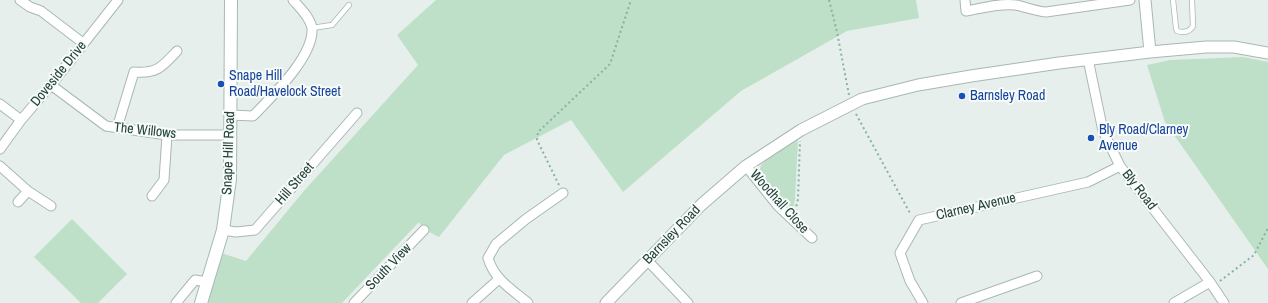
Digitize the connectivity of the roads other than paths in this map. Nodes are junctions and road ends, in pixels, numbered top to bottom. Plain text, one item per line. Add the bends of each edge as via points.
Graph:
1 (20, 0) edge
2 (118, 0) edge
3 (231, 0) edge
4 (964, 0) edge
5 (1130, 0) edge
6 (1145, 0) edge
7 (1173, 0) edge
8 (1192, 0) edge
9 (298, 2) edge
10 (1077, 4) edge
11 (349, 5) dead end
12 (312, 28) junction
13 (84, 43) junction
14 (177, 51) dead end
15 (1150, 52) junction
16 (1268, 53) edge
17 (1088, 59) junction
18 (51, 85) junction
19 (0, 104) edge
20 (357, 114) dead end
21 (230, 115) junction
22 (21, 120) junction
23 (117, 128) junction
24 (167, 135) junction
25 (230, 135) junction
26 (0, 149) edge
27 (0, 166) edge
28 (746, 166) junction
29 (1120, 166) junction
30 (28, 191) junction
31 (563, 193) road end
32 (152, 196) dead end
33 (18, 202) dead end
34 (51, 206) dead end
35 (223, 230) junction
36 (424, 230) dead end
37 (812, 238) dead end
38 (648, 260) junction
39 (1037, 276) dead end
40 (499, 279) junction
41 (207, 282) junction
42 (1211, 284) junction
43 (176, 303) edge
44 (201, 303) edge
45 (354, 303) edge
46 (472, 303) edge
47 (528, 303) edge
48 (606, 303) edge
49 (688, 303) edge
50 (923, 303) edge
51 (961, 303) edge
52 (1174, 303) edge
53 (1224, 303) edge

1 - 13 street via 41,11
2 - 13 street, Doveside Drive
3 - 21 main road, Snape Hill Road
4 - 10 street via 966,11 1005,4 1046,12
5 - 10 street
6 - 15 street
7 - 8 lane via 1176,28 1180,32 1188,31 1193,26
9 - 12 street
11 - 12 lane via 332,25
12 - 21 street via 309,45 302,59 277,92 253,116
13 - 18 street, Doveside Drive
14 - 23 street via 156,70 134,72
15 - 16 street, Barnsley Road via 1234,47
15 - 17 street, Barnsley Road
17 - 28 street, Barnsley Road via 918,85 876,95 851,104 801,130
17 - 29 street, Bly Road via 1102,131
18 - 22 street, Doveside Drive
18 - 23 street, The Willows via 106,126
19 - 22 street
20 - 35 street, Hill Street via 255,230
21 - 25 main road, Snape Hill Road
22 - 26 street, Doveside Drive
23 - 24 street, The Willows
24 - 25 street, The Willows
24 - 32 street via 164,180
25 - 35 main road, Snape Hill Road via 230,180
27 - 30 street
28 - 37 street, Woodhall Close via 778,206
28 - 38 street, Barnsley Road via 701,205
29 - 42 street, Bly Road
29 - 50 street, Clarney Avenue via 1088,182 919,220 900,253 910,281
30 - 33 street
30 - 34 street
31 - 40 street via 496,244 488,258
35 - 41 main road, Snape Hill Road
36 - 45 street, South View
38 - 48 street, Barnsley Road
38 - 49 street
39 - 51 street
40 - 46 street
40 - 47 street
41 - 43 street via 195,280
41 - 44 main road, Snape Hill Road
42 - 52 street
42 - 53 street, Bly Road

